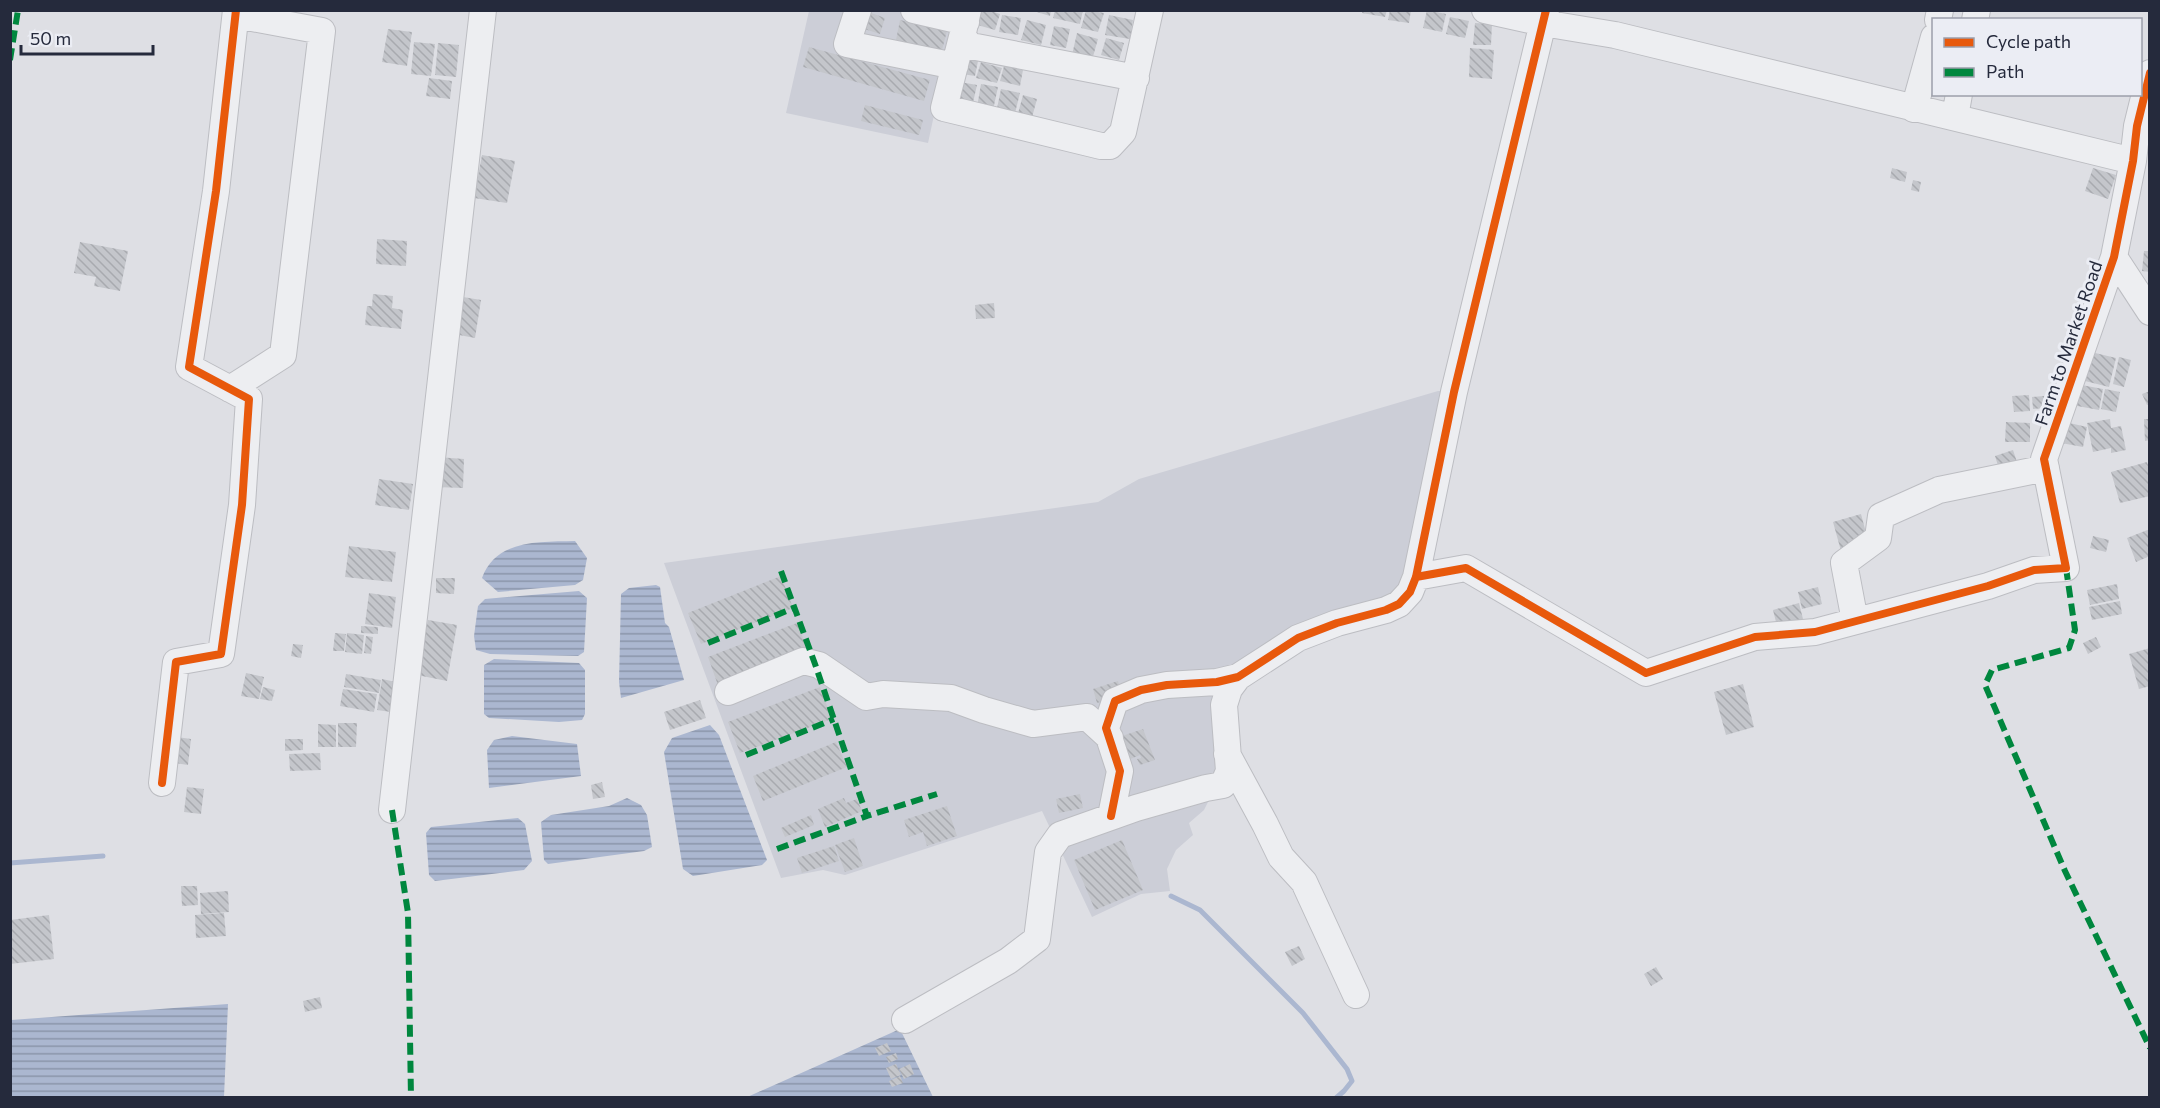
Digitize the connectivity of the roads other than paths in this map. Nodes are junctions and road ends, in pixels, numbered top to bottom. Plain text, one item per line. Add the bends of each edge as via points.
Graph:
1 (483, 10) edge
2 (858, 10) edge
3 (914, 10) edge
4 (1150, 10) edge
5 (1485, 10) edge
6 (236, 13) edge
7 (1544, 17) edge
8 (965, 23) edge
9 (1932, 44) edge
10 (955, 66) junction
11 (2150, 73) edge
12 (1136, 78) junction
13 (1957, 106) edge
14 (1914, 109) junction
15 (2133, 161) junction
16 (2114, 257) junction
17 (2150, 312) edge
18 (230, 389) junction
19 (2046, 468) junction
20 (1416, 577) junction
21 (1855, 621) junction
22 (1238, 677) junction
23 (728, 692) dead end
24 (1110, 738) junction
25 (1227, 754) junction
26 (162, 783) dead end
27 (392, 810) dead end
28 (1111, 816) junction
29 (1356, 995) dead end
30 (905, 1020) dead end

1 - 27 street
2 - 10 street via 847,44
3 - 8 street
4 - 12 street
5 - 7 street
6 - 18 street via 216,191 189,366
6 - 18 street via 322,31 283,355
7 - 14 street
7 - 20 street via 1456,380
8 - 10 street
8 - 12 street via 971,46
9 - 14 street
10 - 12 street via 944,108 1101,146 1110,146 1124,132
11 - 15 street, Farm to Market Road
13 - 14 street
13 - 15 street
15 - 16 street, Farm to Market Road
16 - 17 street
16 - 19 street, Farm to Market Road via 2044,459
18 - 26 street via 249,399 242,505 221,654 176,662
19 - 21 street via 1939,490 1881,516 1878,538 1844,563
19 - 21 street, Farm to Market Road via 2066,568 2034,570
20 - 21 street via 1466,568 1646,673 1755,637 1815,632
20 - 22 street via 1399,604 1298,638
22 - 24 street via 1150,689 1115,700 1106,728
22 - 25 street via 1224,705
23 - 24 street via 803,661 819,665 866,697 883,694 951,698 1033,724 1087,717
24 - 28 street via 1120,771
25 - 28 street via 1229,771 1223,785
25 - 29 street via 1281,857 1304,882
28 - 30 street via 1060,835 1048,852 1037,939 1008,962

